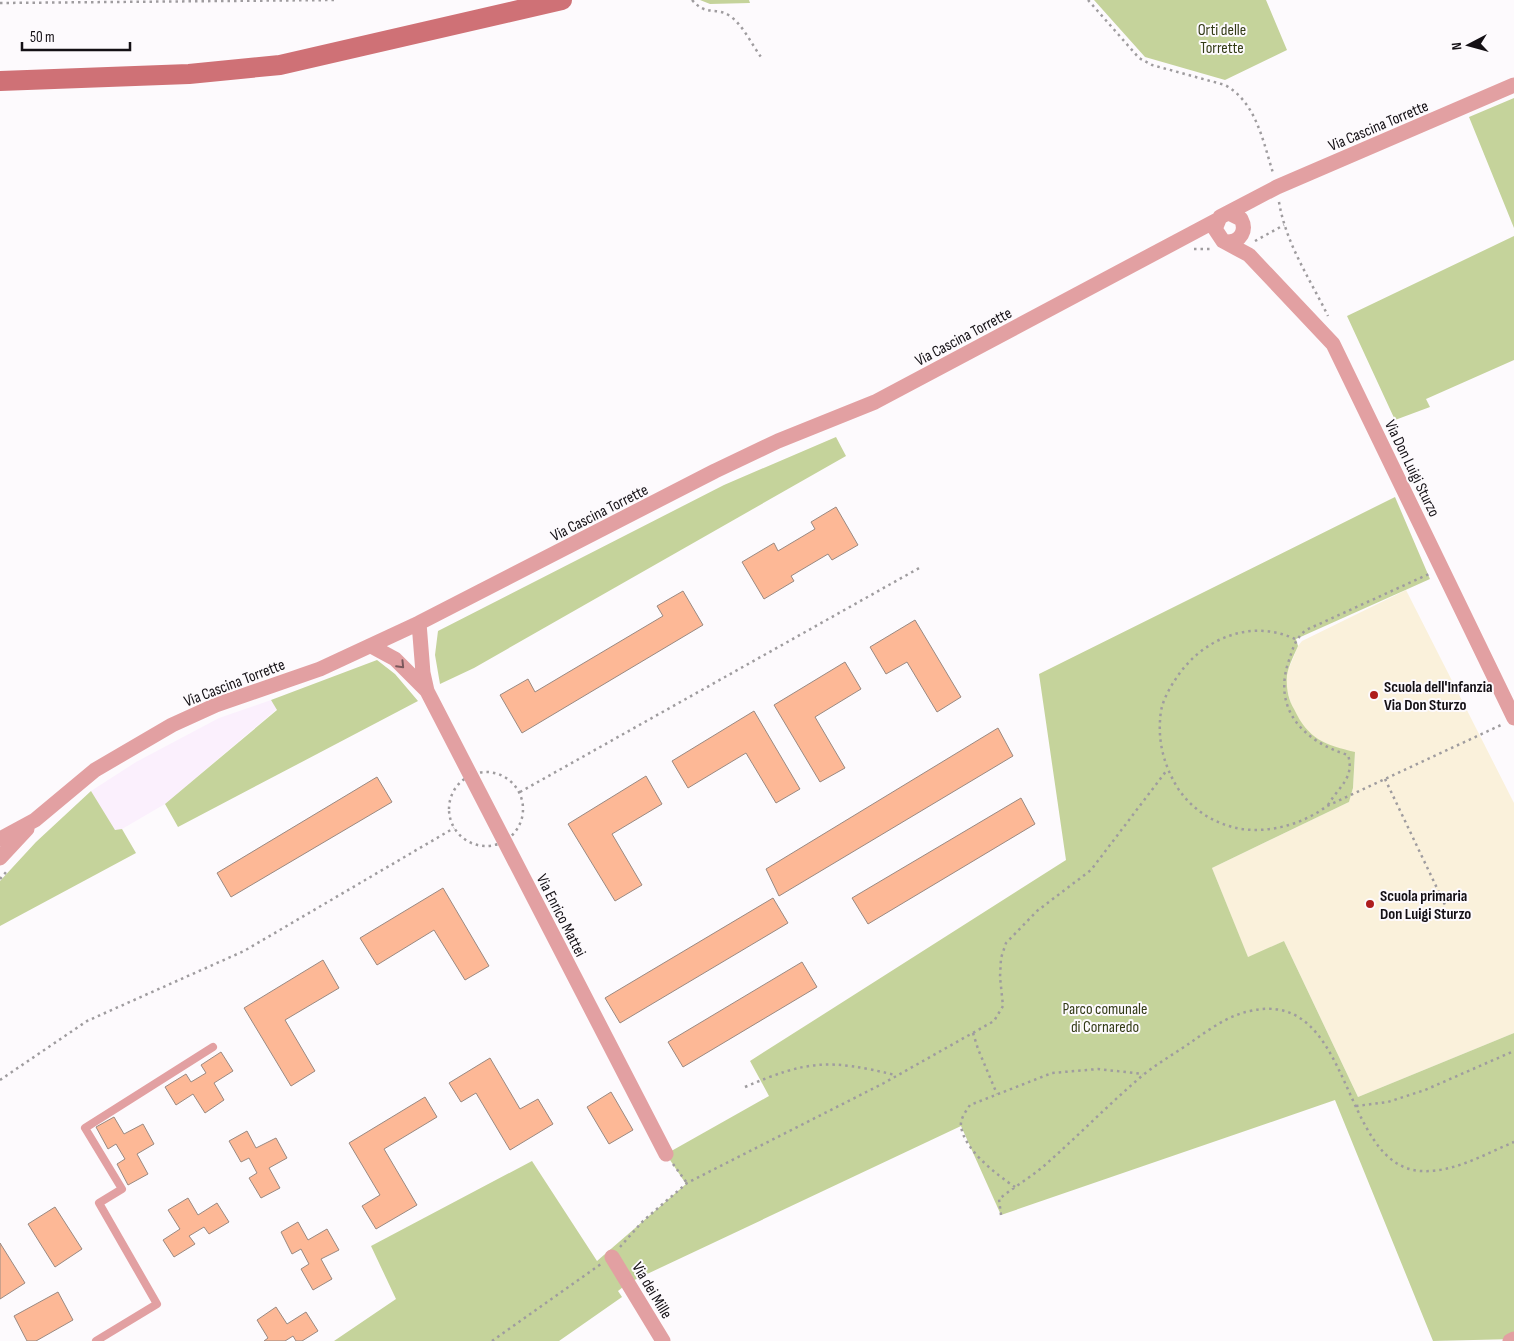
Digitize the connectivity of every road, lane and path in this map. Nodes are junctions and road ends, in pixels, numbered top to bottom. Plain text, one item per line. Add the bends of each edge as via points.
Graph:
1 (336, 0) edge
2 (562, 0) edge
3 (692, 0) edge
4 (1088, 0) edge
5 (0, 3) edge
6 (761, 57) dead end
7 (0, 81) edge
8 (1514, 85) edge
9 (1277, 187) junction
10 (1257, 198) junction
11 (1223, 217) junction
12 (1243, 228) junction
13 (1184, 238) junction
14 (1223, 240) junction
15 (1249, 255) junction
16 (1334, 344) junction
17 (922, 566) dead end
18 (1442, 568) junction
19 (419, 623) junction
20 (1295, 639) junction
21 (371, 646) junction
22 (427, 691) junction
23 (1511, 720) edge
24 (1167, 770) junction
25 (1385, 779) junction
26 (520, 792) dead end
27 (1327, 806) junction
28 (35, 820) junction
29 (454, 828) dead end
30 (0, 839) edge
31 (0, 858) edge
32 (1446, 907) dead end
33 (973, 1033) junction
34 (213, 1046) dead end
35 (1514, 1051) edge
36 (1144, 1074) junction
37 (897, 1076) junction
38 (0, 1080) edge
39 (745, 1087) dead end
40 (997, 1094) junction
41 (1356, 1106) junction
42 (1514, 1142) edge
43 (666, 1154) joint
44 (687, 1184) junction
45 (1015, 1187) junction
46 (1001, 1215) dead end
47 (612, 1257) junction
48 (1514, 1339) edge
49 (96, 1341) edge
50 (492, 1341) edge
51 (663, 1341) edge
52 (1510, 1341) edge

1 - 5 path
2 - 7 main road via 280,65 189,74
3 - 6 path via 707,11 731,16
4 - 9 path via 1139,58 1236,91 1248,104
8 - 9 street, Via Cascina Torrette
9 - 10 street, Via Cascina Torrette
9 - 16 path via 1284,225 1298,262 1335,334
10 - 11 street, Via Cascina Torrette
10 - 12 street
11 - 12 street via 1238,216
11 - 13 street, Via Cascina Torrette
11 - 14 street via 1215,229
12 - 14 street via 1237,240
12 - 15 street, Via Don Luigi Sturzo
13 - 14 street, Via Cascina Torrette
13 - 19 street, Via Cascina Torrette via 883,398 724,467
14 - 15 street, Via Don Luigi Sturzo
15 - 16 street, Via Don Luigi Sturzo
16 - 18 street, Via Don Luigi Sturzo
17 - 26 path
18 - 20 path via 1306,630
18 - 23 street, Via Don Luigi Sturzo
19 - 21 street, Via Cascina Torrette
19 - 22 street, Via Enrico Mattei
20 - 24 path via 1270,631 1234,633 1198,652 1182,668 1161,709 1159,735
20 - 27 path via 1284,685 1290,711 1308,736 1319,744 1348,755 1350,760 1350,775
21 -> 22 street, Via Enrico Mattei via 395,659
21 - 28 street, Via Cascina Torrette via 320,669 216,705 172,725 95,770
22 - 43 street, Via Enrico Mattei
23 - 25 path
24 - 27 path via 1194,809 1233,827 1258,831 1280,828
24 - 33 path via 1090,870 1037,911 1006,943 1000,977 1003,1006 994,1021
25 - 27 path
25 - 32 path
28 - 30 street, Via Cascina Torrette
28 - 31 street, Via Cascina Torrette
29 - 38 path via 244,951 87,1021
33 - 37 path
33 - 40 path
34 - 49 lane via 85,1128 122,1189 98,1203 157,1304
35 - 41 path via 1425,1090 1388,1102
36 - 40 path via 1098,1068 1052,1073
36 - 41 path via 1229,1018 1250,1011 1272,1010 1294,1015 1310,1024 1323,1040
36 - 45 path via 1044,1166
37 - 39 path via 859,1066 808,1065 779,1072
37 - 44 path
40 - 45 path via 970,1106 963,1115 961,1126 982,1160
41 - 42 path via 1376,1144 1404,1166 1418,1171 1453,1167
43 - 44 path
44 - 47 path via 643,1221
45 - 46 path via 999,1198
47 - 50 path
47 - 51 street, Via dei Mille
48 - 52 street

